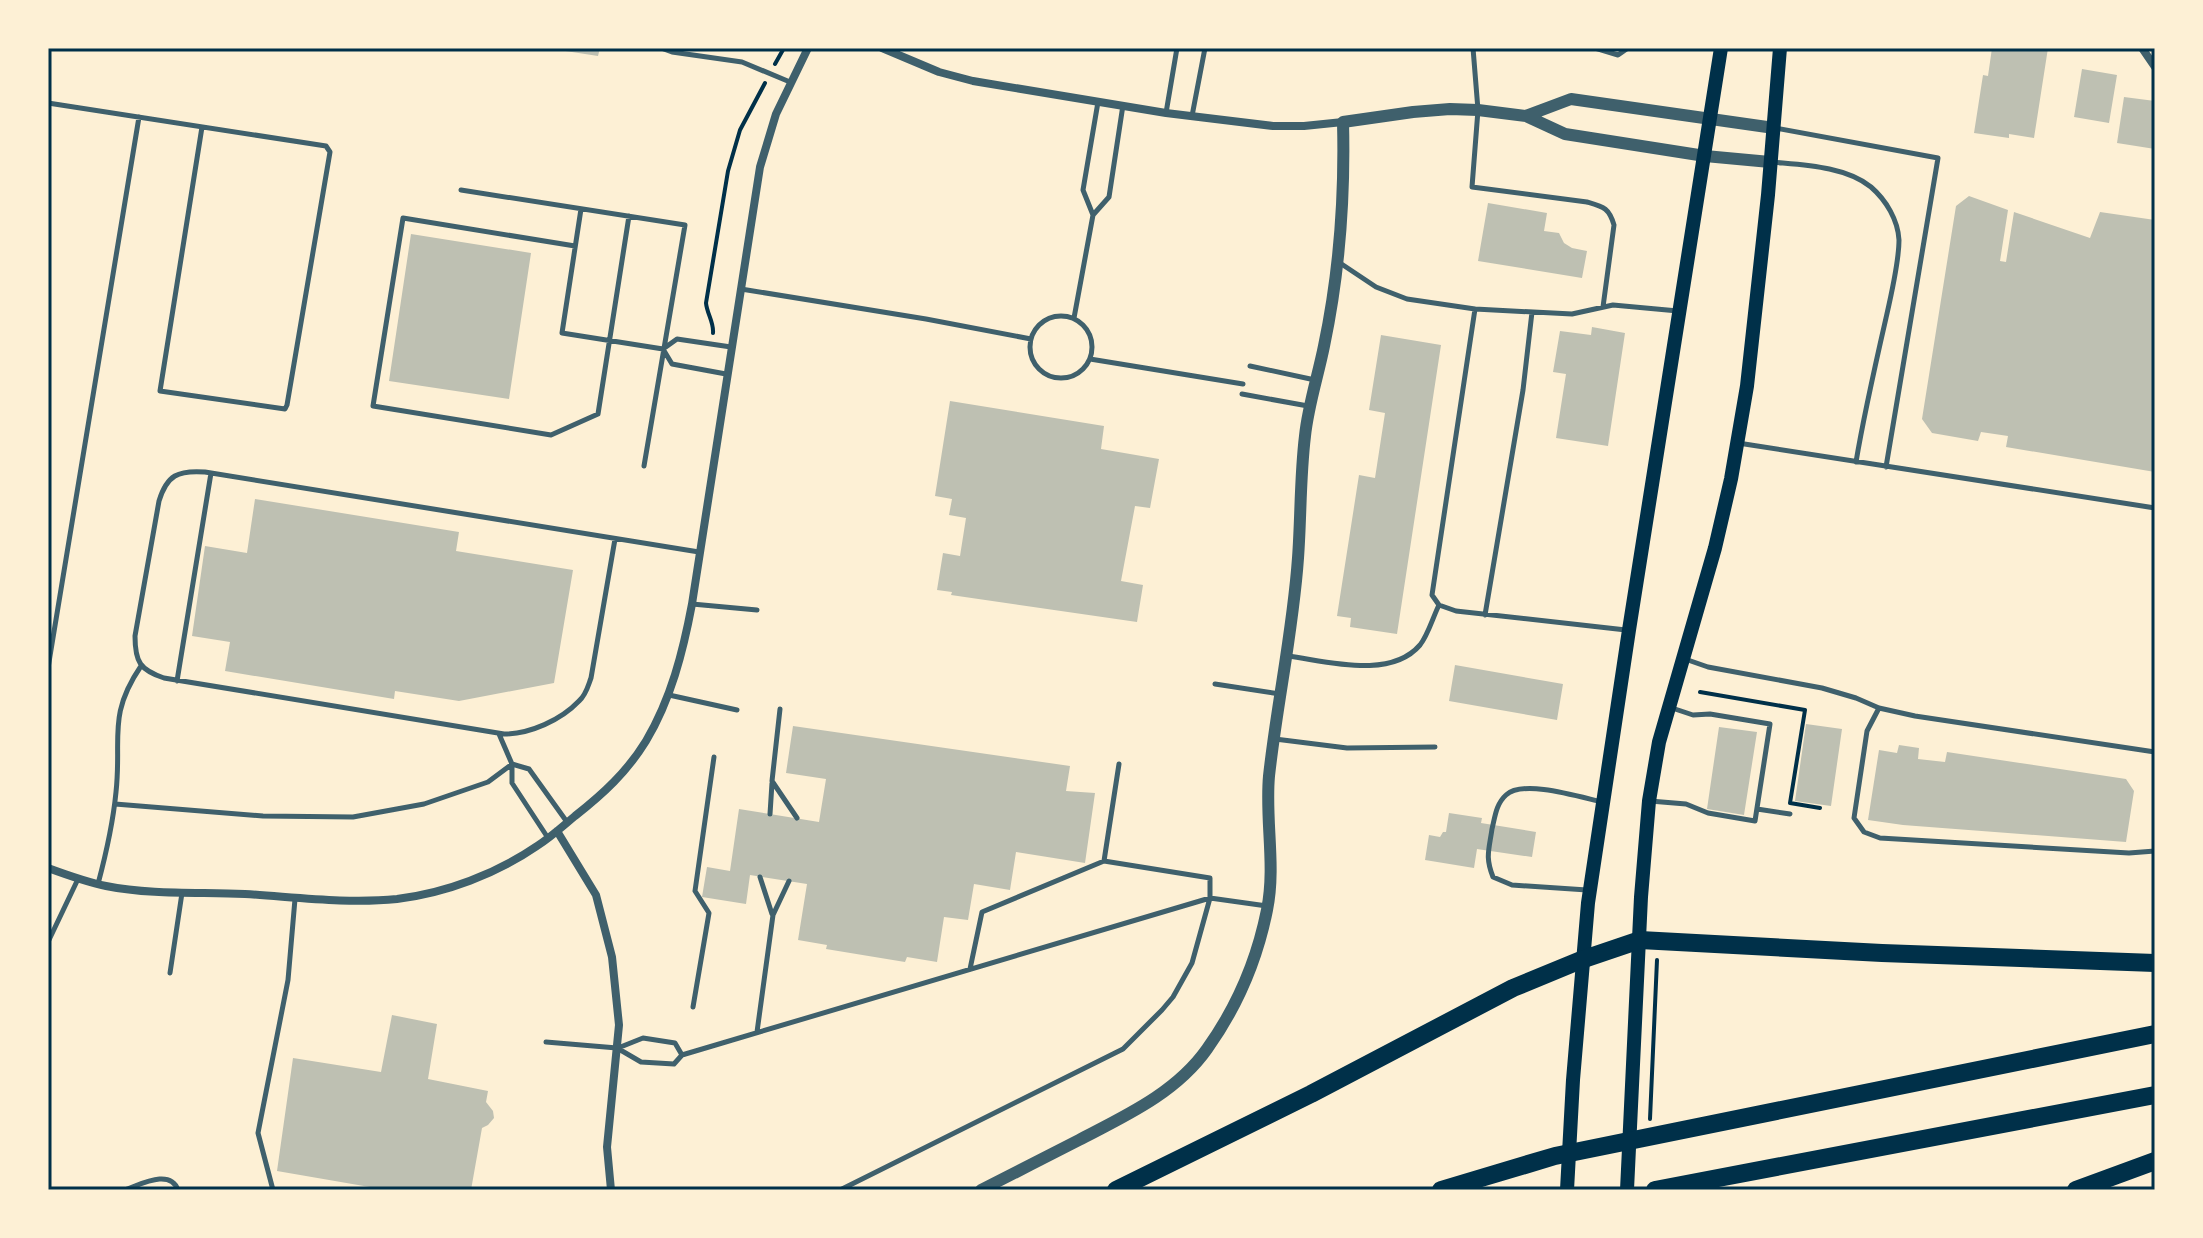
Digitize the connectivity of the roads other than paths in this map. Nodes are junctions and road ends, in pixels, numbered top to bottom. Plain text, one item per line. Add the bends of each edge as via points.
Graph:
1 (661, 48) edge
2 (808, 48) edge
3 (882, 48) edge
4 (1177, 48) edge
5 (1205, 48) edge
6 (1473, 48) edge
7 (1595, 48) edge
8 (1628, 48) edge
9 (1721, 48) edge
10 (1780, 48) edge
11 (2142, 48) edge
12 (2155, 67) edge
13 (790, 82) junction
14 (1098, 101) junction
15 (48, 103) edge
16 (1123, 105) junction
17 (1478, 110) junction
18 (1166, 113) junction
19 (1526, 116) junction
20 (139, 117) junction
21 (1192, 117) junction
22 (1710, 118) junction
23 (1343, 122) junction
24 (202, 127) junction
25 (1774, 128) junction
26 (1705, 156) junction
27 (1770, 162) junction
28 (461, 190) dead end
29 (581, 209) junction
30 (1093, 215) junction
31 (629, 216) junction
32 (575, 246) junction
33 (1338, 262) junction
34 (741, 289) junction
35 (1603, 307) junction
36 (1475, 309) junction
37 (1679, 311) junction
38 (1532, 312) junction
39 (1074, 318) junction
40 (1031, 339) junction
41 (609, 341) junction
42 (731, 347) junction
43 (663, 349) junction
44 (1090, 359) junction
45 (1250, 366) dead end
46 (726, 374) junction
47 (1316, 380) junction
48 (1243, 384) dead end
49 (1242, 394) dead end
50 (1311, 406) junction
51 (1737, 443) junction
52 (1856, 462) junction
53 (644, 466) dead end
54 (1886, 467) junction
55 (211, 473) junction
56 (2155, 508) edge
57 (615, 539) junction
58 (700, 552) junction
59 (692, 604) junction
60 (1439, 605) junction
61 (757, 610) dead end
62 (1485, 615) junction
63 (1629, 630) junction
64 (1285, 656) junction
65 (1684, 659) junction
66 (141, 666) junction
67 (48, 668) edge
68 (177, 681) junction
69 (1215, 684) dead end
70 (668, 694) junction
71 (1280, 694) junction
72 (1669, 707) junction
73 (1879, 708) junction
74 (780, 709) dead end
75 (737, 710) dead end
76 (499, 733) junction
77 (1274, 739) junction
78 (1435, 747) dead end
79 (2155, 752) edge
80 (714, 757) dead end
81 (512, 764) junction
82 (1119, 764) dead end
83 (772, 781) junction
84 (1649, 801) junction
85 (1603, 802) junction
86 (115, 804) junction
87 (1757, 809) junction
88 (770, 814) dead end
89 (1790, 814) dead end
90 (797, 818) dead end
91 (567, 822) junction
92 (557, 831) junction
93 (548, 838) junction
94 (2155, 851) edge
95 (1104, 861) junction
96 (48, 868) edge
97 (760, 877) dead end
98 (78, 879) junction
99 (789, 881) dead end
100 (98, 884) junction
101 (1590, 890) junction
102 (182, 892) junction
103 (295, 898) junction
104 (1210, 898) junction
105 (1268, 906) junction
106 (773, 915) junction
107 (1640, 940) junction
108 (48, 942) edge
109 (1581, 960) junction
110 (2155, 963) edge
111 (970, 969) junction
112 (170, 973) dead end
113 (693, 1007) dead end
114 (757, 1032) junction
115 (2155, 1034) edge
116 (546, 1042) dead end
117 (617, 1048) junction
118 (682, 1055) junction
119 (2155, 1095) edge
120 (2155, 1161) edge
121 (124, 1190) edge
122 (178, 1190) edge
123 (273, 1190) edge
124 (611, 1190) edge
125 (840, 1190) edge
126 (981, 1190) edge
127 (1116, 1190) edge
128 (1441, 1190) edge
129 (1567, 1190) edge
130 (1627, 1190) edge
131 (1655, 1190) edge
132 (2076, 1190) edge

1 - 13 lane via 742,62
2 - 13 street
3 - 14 street via 973,81
4 - 18 lane
5 - 21 lane
6 - 17 lane
7 - 8 lane via 1618,55
9 - 22 main road
10 - 25 main road
11 - 12 street
13 - 34 street via 760,167
14 - 16 street
14 - 30 lane via 1083,190
15 - 20 lane
16 - 18 street
16 - 30 lane via 1109,197
17 - 19 street
17 - 23 street
17 - 35 lane via 1472,187 1587,202 1611,214
18 - 21 street
19 - 22 street via 1571,99
19 - 26 street via 1565,134
20 - 24 lane
20 - 67 lane
21 - 23 street via 1273,126
22 - 25 street
22 - 26 main road
23 - 33 street via 1345,182
24 - 24 lane via 326,146 330,152 285,409 160,391
25 - 27 main road
25 - 54 lane via 1938,158
26 - 27 street
26 - 37 main road
27 - 51 main road
27 - 52 lane via 1849,175 1881,198 1896,226 1899,240 1891,295
28 - 29 lane
29 - 31 lane
29 - 32 lane
30 - 39 lane
31 - 41 lane
31 - 43 lane via 685,225
32 - 41 lane via 562,333
32 - 41 lane via 403,218 373,406 551,435 598,414
33 - 36 lane via 1376,287 1407,299
33 - 47 street
34 - 40 lane
34 - 42 street
35 - 37 lane
35 - 38 lane via 1572,314
36 - 38 lane
36 - 60 lane via 1432,595
37 - 63 main road
38 - 62 lane
39 - 40 lane via 1056,315 1040,323
39 - 44 lane via 1087,330
40 - 44 lane via 1035,364 1056,378 1074,376
41 - 43 lane
42 - 43 lane via 677,339
42 - 46 street
43 - 46 lane via 672,364
43 - 53 lane
44 - 48 lane
45 - 47 lane
46 - 58 street
47 - 50 street
49 - 50 lane
50 - 64 street
51 - 52 lane
51 - 65 main road
52 - 54 lane
54 - 56 lane
55 - 57 lane
55 - 66 lane via 183,473 163,488 135,636
55 - 68 lane
57 - 58 lane
57 - 76 lane via 586,693 550,722 517,734
58 - 59 street
59 - 61 lane
59 - 70 street
60 - 62 lane
60 - 64 lane via 1420,644 1399,660 1374,667
62 - 63 lane
63 - 85 main road
64 - 71 street
65 - 72 main road
65 - 73 lane via 1822,688
66 - 68 lane
66 - 86 lane via 121,702
68 - 76 lane
69 - 71 lane
70 - 75 lane
70 - 91 street via 624,773
71 - 77 street
72 - 84 main road
72 - 87 lane via 1770,724
73 - 79 lane
73 - 94 lane via 1867,731 1854,818 1864,832 1895,839
74 - 83 lane
76 - 81 lane
77 - 78 lane via 1347,748
77 - 105 street
80 - 113 lane via 695,891 709,913
81 - 86 lane via 488,782 424,804 353,817
81 - 91 lane via 529,769
81 - 93 lane via 512,783
82 - 95 lane
83 - 88 lane
83 - 90 lane
84 - 87 lane via 1755,821
84 - 107 main road
85 - 101 main road
85 - 101 lane via 1518,788 1496,811 1487,861 1493,877 1512,885
86 - 100 lane
87 - 89 lane
91 - 92 street
92 - 93 street
92 - 117 street via 596,895 604,922 612,957
93 - 103 street via 499,868 442,890 397,899
95 - 104 lane via 1210,878
95 - 111 lane via 982,912
96 - 98 street
97 - 106 lane
98 - 100 street
98 - 108 lane
99 - 106 lane
100 - 102 street
101 - 109 main road
102 - 103 street
102 - 112 lane
103 - 123 lane via 288,980 258,1133
104 - 105 lane
104 - 111 lane
104 - 125 lane via 1192,963 1173,997 1123,1049
105 - 126 street via 1258,948 1233,1006 1188,1071 1144,1105
106 - 114 lane
107 - 109 highway
107 - 110 highway
107 - 130 main road
109 - 127 highway via 1513,988
109 - 129 main road
111 - 114 lane
114 - 118 lane
115 - 128 highway via 1555,1156
116 - 117 lane
117 - 118 lane via 641,1062 674,1064
117 - 118 lane via 643,1038 675,1043
117 - 124 street via 607,1147
119 - 131 highway
120 - 132 highway
121 - 122 lane via 169,1178

